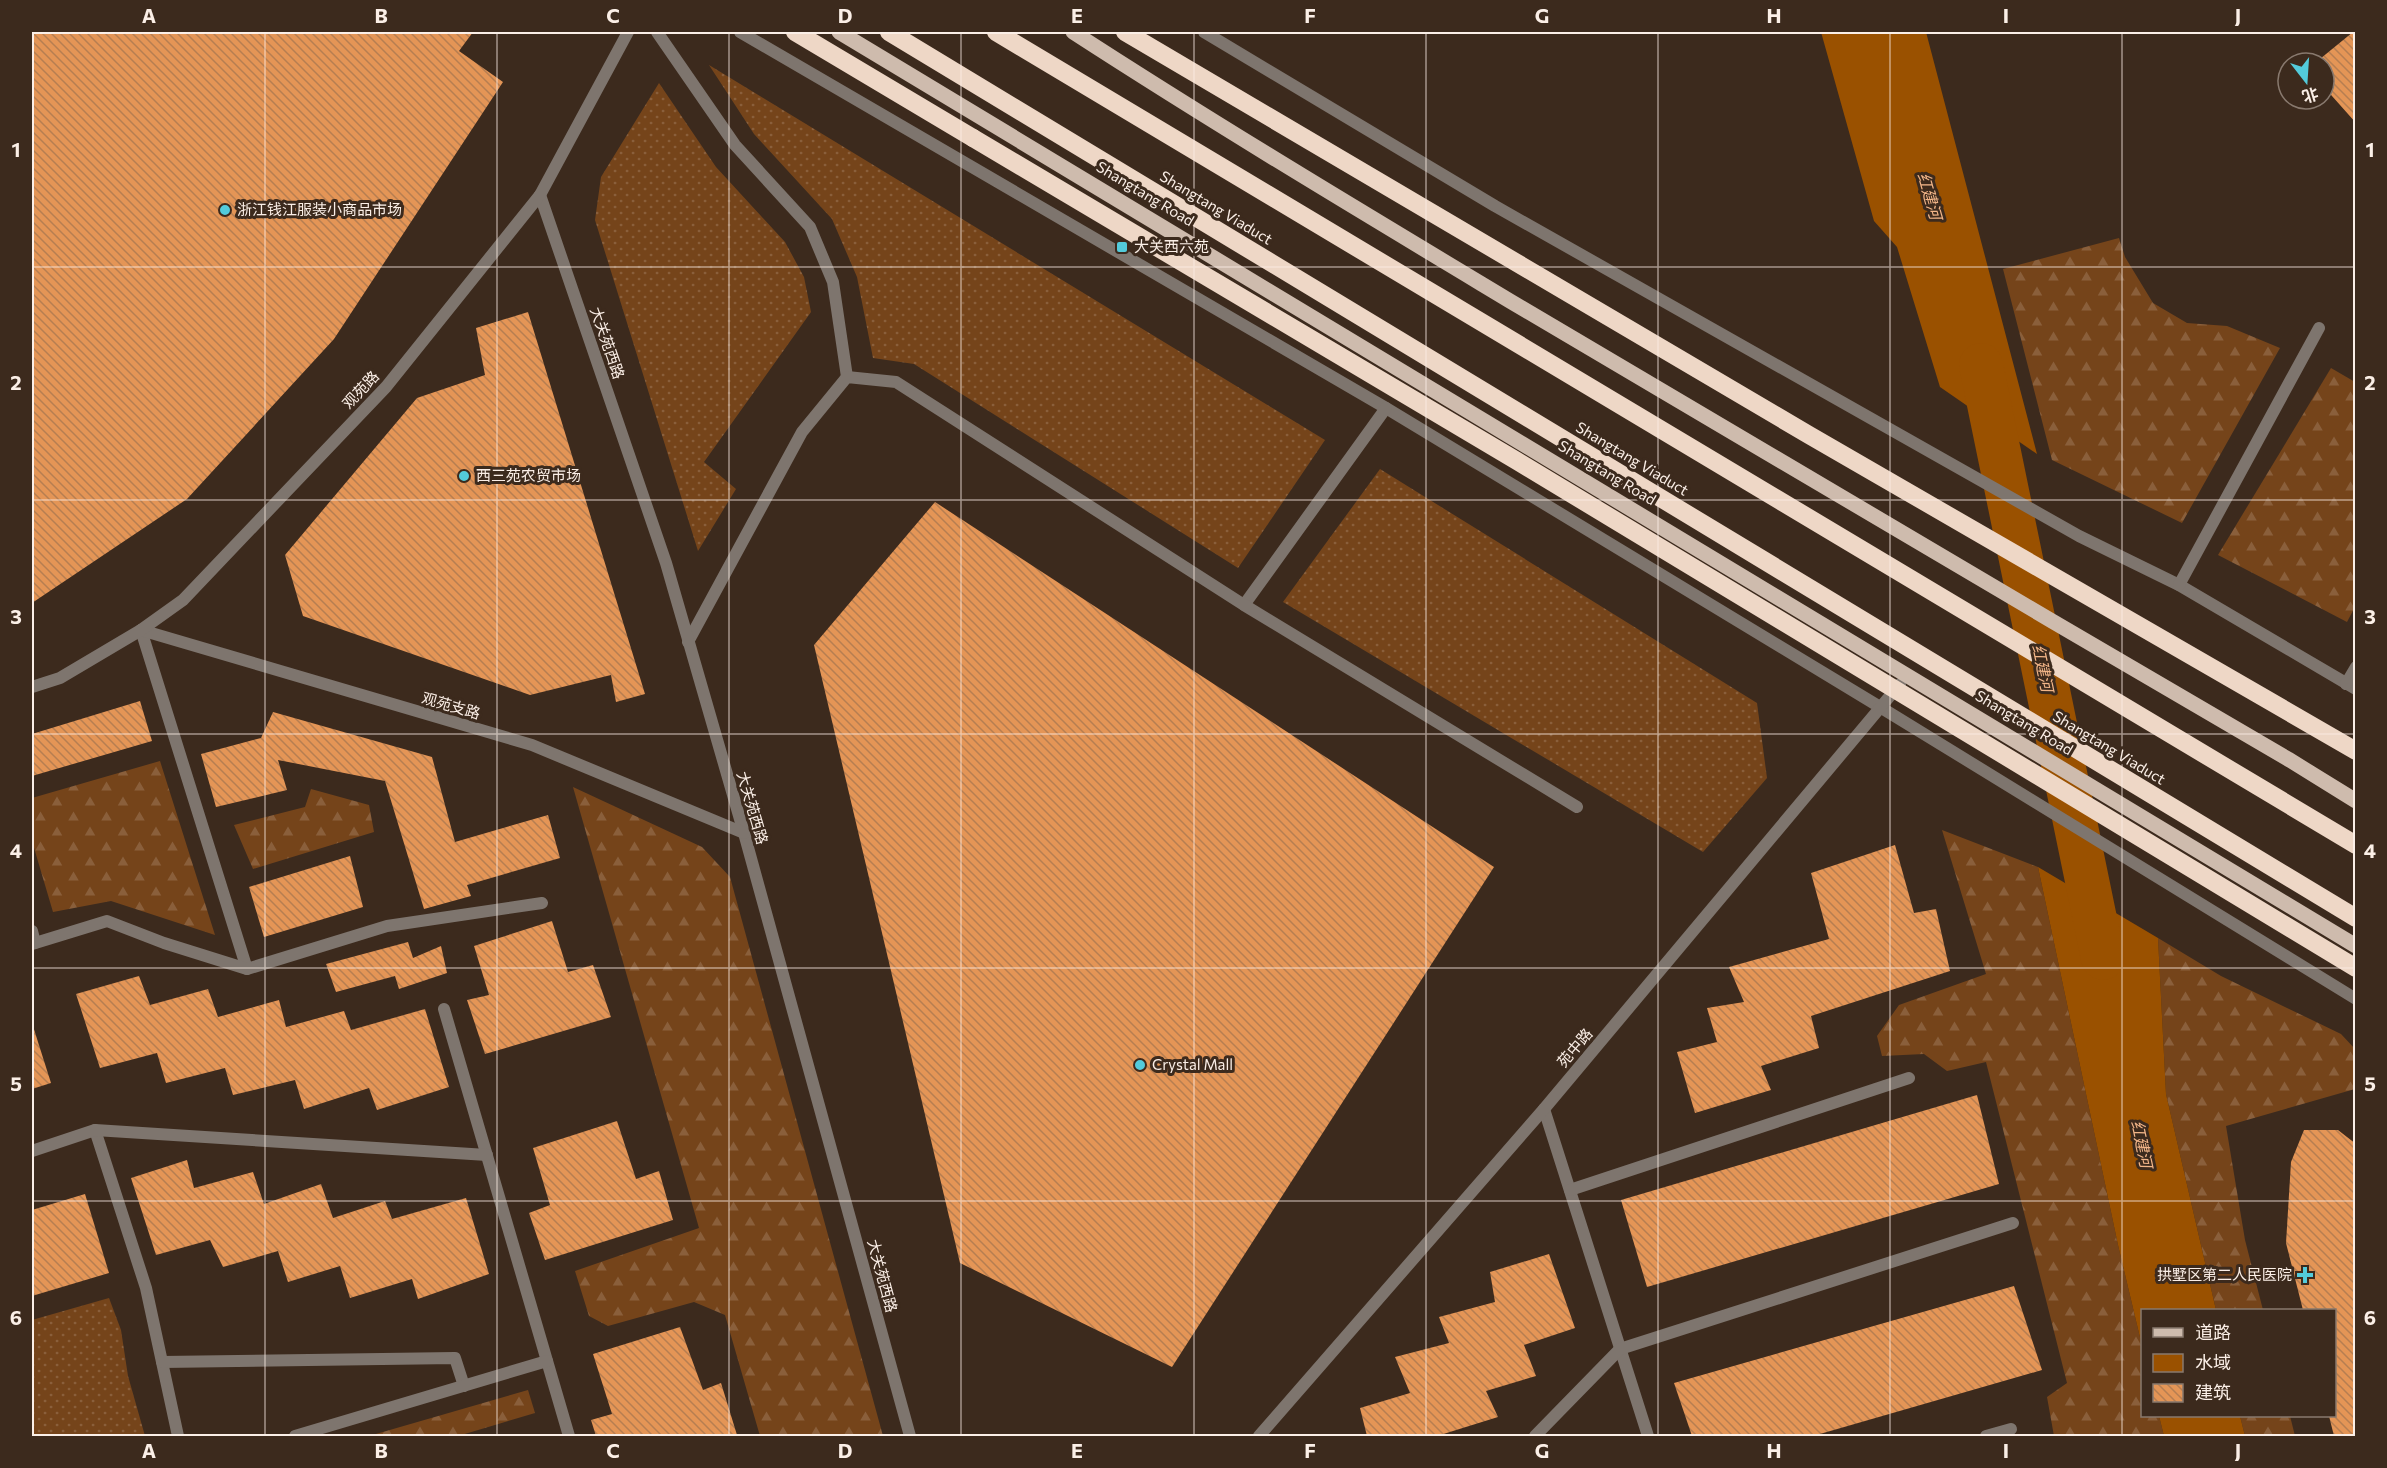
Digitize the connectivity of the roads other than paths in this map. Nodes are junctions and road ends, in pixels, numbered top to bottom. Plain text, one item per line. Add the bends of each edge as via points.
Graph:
1 (628, 32) edge
2 (657, 32) edge
3 (740, 32) edge
4 (795, 32) edge
5 (839, 32) edge
6 (889, 32) edge
7 (996, 32) edge
8 (1073, 32) edge
9 (1125, 32) edge
10 (1204, 32) edge
11 (540, 195) junction
12 (2319, 328) dead end
13 (848, 377) junction
14 (1386, 408) junction
15 (2179, 585) junction
16 (1244, 605) junction
17 (141, 630) junction
18 (688, 642) junction
19 (2355, 667) edge
20 (1908, 674) junction
21 (2351, 686) edge
22 (32, 687) edge
23 (1880, 707) junction
24 (2355, 751) edge
25 (2355, 801) edge
26 (1577, 807) dead end
27 (744, 833) junction
28 (2355, 845) edge
29 (542, 903) dead end
30 (2355, 918) edge
31 (33, 940) edge
32 (2355, 946) edge
33 (2355, 968) edge
34 (247, 969) junction
35 (2355, 999) edge
36 (444, 1009) dead end
37 (1909, 1077) dead end
38 (1544, 1108) junction
39 (95, 1130) junction
40 (32, 1151) edge
41 (487, 1155) junction
42 (1570, 1190) junction
43 (2013, 1223) dead end
44 (1620, 1349) junction
45 (546, 1361) junction
46 (162, 1362) junction
47 (464, 1386) junction
48 (2011, 1429) dead end
49 (178, 1437) edge
50 (295, 1437) edge
51 (569, 1437) edge
52 (910, 1437) edge
53 (1259, 1437) edge
54 (1535, 1437) edge
55 (1648, 1437) edge
56 (1986, 1437) edge

1 - 11 street, 观苑路
2 - 13 street via 735,145 810,227 833,282
3 - 14 street
4 - 33 highway, bridge via 1517,461
5 - 20 main road, Shangtang Road
6 - 30 highway, Shangtang Viaduct
7 - 28 highway
8 - 25 main road via 1230,133
9 - 24 highway
10 - 15 street via 1495,207 2079,536
11 - 17 street, 观苑路 via 386,387 183,600
11 - 18 street, 大关苑西路 via 666,563
12 - 15 street
13 - 16 street via 896,382
13 - 18 street via 802,432
14 - 16 street
14 - 23 street
15 - 21 street
16 - 26 street
17 - 22 street, 观苑路 via 60,678
17 - 27 street, 观苑支路 via 532,745
17 - 34 street
18 - 27 street, 大关苑西路
19 - 21 street
20 - 23 street, 苑中路
20 - 32 main road, Shangtang Road
23 - 35 street
23 - 38 street, 苑中路
27 - 52 street, 大关苑西路
29 - 34 street via 387,926
31 - 34 street via 106,921
36 - 41 street
37 - 42 street
38 - 42 street
38 - 53 street, 苑中路
39 - 40 street
39 - 41 street
39 - 46 street via 146,1288
41 - 45 street
42 - 44 street
43 - 44 street
44 - 54 street
44 - 55 street
45 - 47 street
45 - 51 street
46 - 47 street via 455,1358
46 - 49 street
47 - 50 street
48 - 56 street

